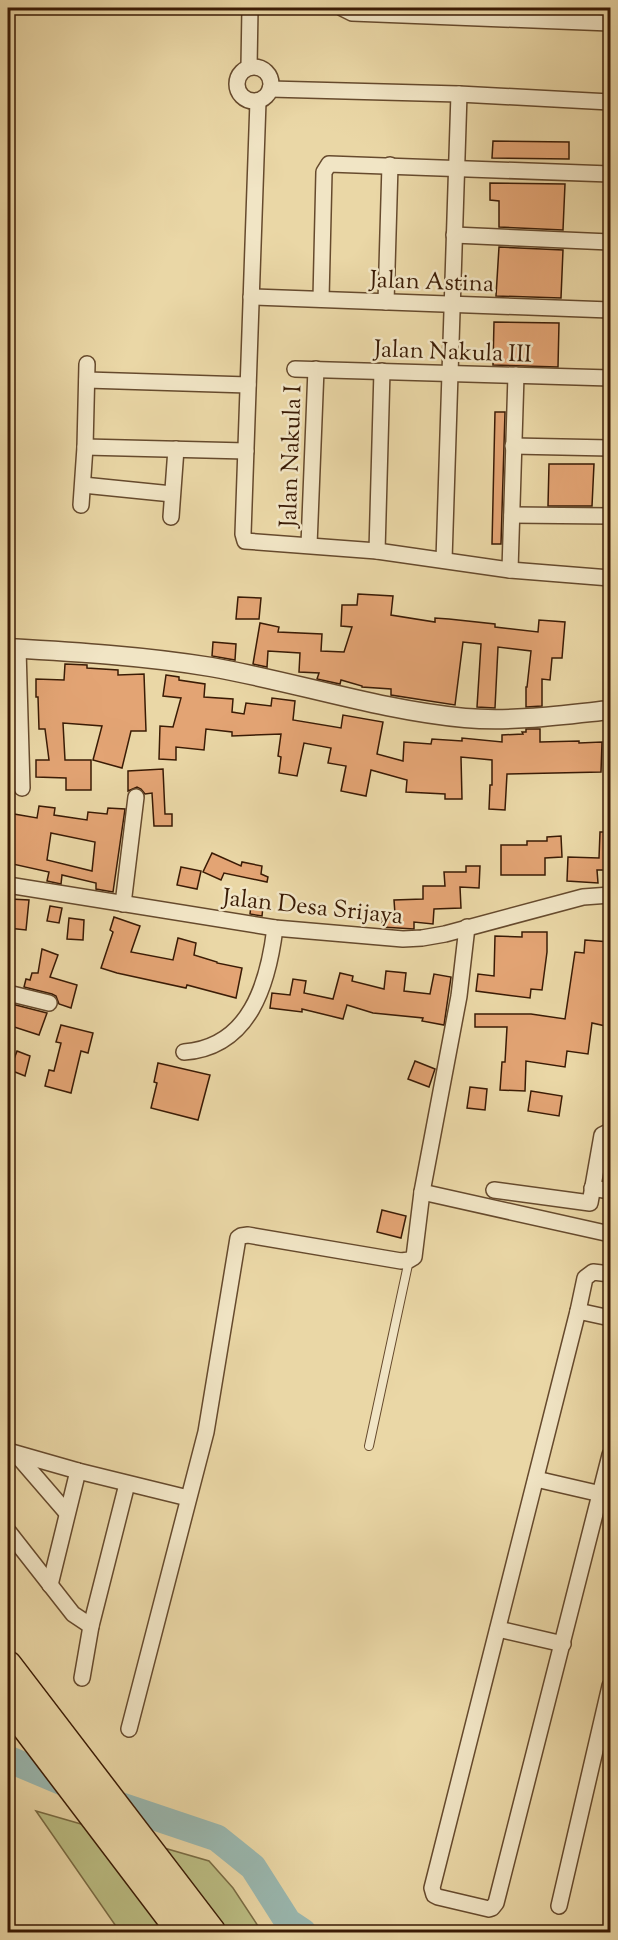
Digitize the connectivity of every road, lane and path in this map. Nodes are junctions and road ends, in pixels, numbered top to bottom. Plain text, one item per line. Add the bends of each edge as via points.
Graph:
1 (250, 8) edge
2 (342, 8) edge
3 (409, 11) edge
4 (472, 12) edge
5 (610, 23) edge
6 (249, 67) junction
7 (270, 89) junction
8 (459, 94) junction
9 (258, 101) junction
10 (610, 102) edge
11 (390, 165) junction
12 (457, 168) junction
13 (610, 174) edge
14 (454, 235) junction
15 (610, 242) edge
16 (251, 297) junction
17 (321, 299) junction
18 (386, 302) junction
19 (452, 304) junction
20 (610, 310) edge
21 (295, 369) dead end
22 (316, 369) junction
23 (382, 371) junction
24 (450, 373) junction
25 (516, 375) junction
26 (610, 378) edge
27 (248, 385) junction
28 (513, 446) junction
29 (85, 447) junction
30 (610, 448) edge
31 (176, 449) junction
32 (246, 451) junction
33 (83, 484) junction
34 (172, 494) junction
35 (81, 506) dead end
36 (512, 515) junction
37 (610, 516) edge
38 (171, 517) dead end
39 (309, 545) junction
40 (377, 551) junction
41 (444, 560) junction
42 (510, 570) junction
43 (610, 578) edge
44 (13, 648) edge
45 (610, 710) edge
46 (22, 788) dead end
47 (136, 797) dead end
48 (8, 885) edge
49 (610, 895) edge
50 (123, 904) junction
51 (467, 927) junction
52 (274, 928) junction
53 (8, 993) edge
54 (49, 1003) dead end
55 (184, 1052) dead end
56 (610, 1131) edge
57 (592, 1188) junction
58 (494, 1190) dead end
59 (610, 1191) edge
60 (422, 1192) junction
61 (610, 1234) edge
62 (409, 1260) junction
63 (610, 1274) edge
64 (578, 1311) junction
65 (610, 1318) edge
66 (369, 1446) dead end
67 (12, 1453) edge
68 (610, 1455) edge
69 (78, 1471) junction
70 (536, 1479) junction
71 (127, 1484) junction
72 (601, 1494) junction
73 (188, 1498) junction
74 (67, 1513) junction
75 (8, 1531) edge
76 (50, 1585) junction
77 (91, 1626) junction
78 (498, 1629) junction
79 (563, 1644) junction
80 (8, 1665) edge
81 (82, 1678) dead end
82 (610, 1686) edge
83 (8, 1704) edge
84 (129, 1729) dead end
85 (154, 1899) junction
86 (559, 1906) dead end
87 (176, 1932) edge
88 (181, 1932) edge
89 (212, 1932) edge

1 - 6 street
2 - 3 street via 352,13
3 - 4 street
4 - 5 street
6 - 7 street via 266,72
6 - 9 street via 239,74 238,92 246,100
7 - 8 street
7 - 9 street
8 - 10 street
8 - 12 street
9 - 16 street
11 - 12 street
11 - 17 street via 329,165 325,169
11 - 18 street
12 - 13 street
12 - 14 street
14 - 15 street
14 - 19 street
16 - 17 street, Jalan Astina
16 - 27 street
17 - 18 street, Jalan Astina
18 - 19 street, Jalan Astina
19 - 20 street, Jalan Astina
19 - 24 street
21 - 22 street, Jalan Nakula III
22 - 23 street, Jalan Nakula III
22 - 39 street, Jalan Nakula I
23 - 24 street, Jalan Nakula III
23 - 40 street
24 - 25 street, Jalan Nakula III
24 - 41 street
25 - 26 street, Jalan Nakula III
25 - 28 street
27 - 29 street via 87,372
27 - 32 street
28 - 30 street
28 - 36 street
29 - 31 street
29 - 33 street
31 - 32 street
31 - 34 street
32 - 39 street via 245,541
33 - 34 street
33 - 35 street
34 - 38 street
36 - 37 street
36 - 42 street
39 - 40 street
40 - 41 street
41 - 42 street
42 - 43 street
44 - 45 street via 157,659 466,718
44 - 46 street
47 - 50 street
48 - 50 street, Jalan Desa Srijaya
49 - 51 street, Jalan Desa Srijaya via 583,897
50 - 52 street, Jalan Desa Srijaya
51 - 52 street, Jalan Desa Srijaya via 403,939
51 - 60 street via 459,996
52 - 55 street via 269,968 244,1019 220,1043
53 - 54 street
56 - 57 street via 602,1135
57 - 58 street via 590,1203
57 - 59 street
60 - 61 street
60 - 62 street via 415,1254
62 - 66 lane
62 - 73 street via 248,1235 238,1238 206,1432
63 - 64 street via 598,1272 585,1278
64 - 65 street
64 - 70 street
67 - 69 street
67 - 74 street
68 - 72 street
69 - 71 street
69 - 74 street
70 - 72 street
70 - 78 street
71 - 73 street
71 - 77 street
72 - 79 street
73 - 84 street
74 - 76 street
75 - 76 street
76 - 77 street via 73,1614
77 - 81 street
78 - 79 street
78 - 79 street via 432,1888 438,1897 489,1909 496,1903
80 - 89 highway
82 - 86 street
83 - 85 highway
85 - 87 highway
85 - 88 highway

